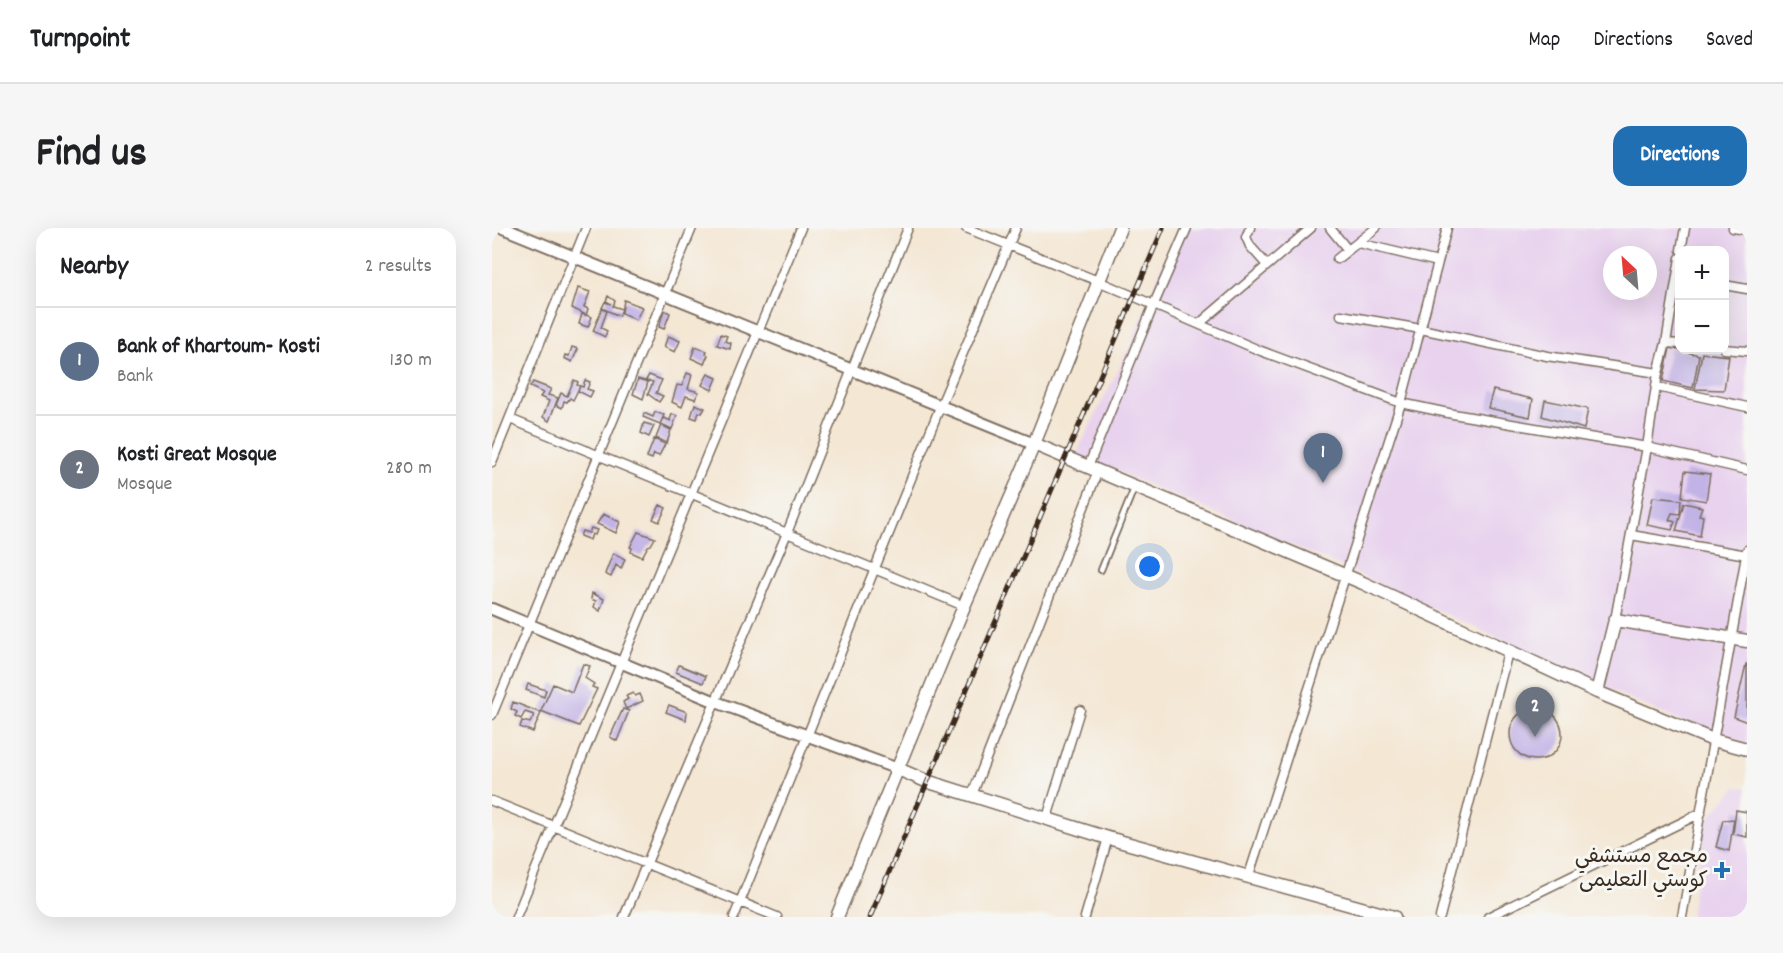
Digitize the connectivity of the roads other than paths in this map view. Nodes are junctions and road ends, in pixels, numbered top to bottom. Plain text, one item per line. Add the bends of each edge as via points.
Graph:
1 (503, 228) edge
2 (586, 228) edge
3 (692, 228) edge
4 (801, 228) edge
5 (908, 228) edge
6 (966, 228) edge
7 (1017, 228) edge
8 (1120, 228) edge
9 (1187, 228) edge
10 (1250, 228) edge
11 (1311, 228) edge
12 (1330, 228) edge
13 (1376, 228) edge
14 (1447, 228) edge
15 (1684, 228) edge
16 (1733, 228) edge
17 (1747, 230) edge
18 (1358, 243) junction
19 (1009, 246) junction
20 (1682, 246) edge
21 (1348, 250) junction
22 (574, 258) junction
23 (1337, 259) dead end
24 (1438, 262) junction
25 (1268, 265) junction
26 (1098, 281) junction
27 (1729, 286) edge
28 (1747, 289) edge
29 (665, 294) junction
30 (1675, 294) edge
31 (1154, 304) junction
32 (1341, 315) dead end
33 (1199, 324) junction
34 (1421, 328) junction
35 (759, 331) junction
36 (1666, 343) junction
37 (1675, 344) edge
38 (1729, 349) edge
39 (1747, 351) edge
40 (851, 368) junction
41 (1658, 374) junction
42 (1657, 387) junction
43 (1401, 403) junction
44 (940, 407) junction
45 (1747, 407) edge
46 (510, 419) junction
47 (1034, 444) junction
48 (1647, 447) junction
49 (600, 456) junction
50 (492, 462) edge
51 (1093, 469) junction
52 (1747, 470) edge
53 (1135, 486) junction
54 (691, 493) junction
55 (787, 533) junction
56 (1631, 535) junction
57 (1747, 553) edge
58 (874, 569) junction
59 (1101, 570) dead end
60 (1345, 575) junction
61 (963, 606) junction
62 (492, 609) edge
63 (1615, 620) junction
64 (530, 625) junction
65 (1732, 639) junction
66 (1747, 641) edge
67 (1508, 652) junction
68 (621, 662) junction
69 (1597, 692) junction
70 (716, 702) junction
71 (1080, 710) dead end
72 (492, 715) edge
73 (808, 736) junction
74 (1713, 740) junction
75 (1747, 749) edge
76 (898, 769) junction
77 (972, 795) junction
78 (492, 801) edge
79 (1701, 813) junction
80 (1047, 819) junction
81 (552, 826) junction
82 (1108, 838) junction
83 (645, 864) junction
84 (1249, 875) junction
85 (740, 902) junction
86 (516, 917) edge
87 (624, 917) edge
88 (734, 917) edge
89 (777, 917) edge
90 (837, 917) edge
91 (1085, 917) edge
92 (1394, 917) edge
93 (1440, 917) edge
94 (1488, 917) edge
95 (1682, 917) edge

1 - 22 street
2 - 22 street
3 - 29 street
4 - 35 street
5 - 40 street
6 - 19 street
7 - 19 street
8 - 26 main road
9 - 31 street
10 - 25 street via 1246,237 1250,246
11 - 25 street
12 - 21 street
13 - 18 street
14 - 24 street
15 - 20 street
16 - 17 street
18 - 21 street
18 - 24 street
19 - 26 street
19 - 44 street
21 - 23 street
22 - 29 street
22 - 46 street
24 - 34 street
25 - 33 street
26 - 31 street
26 - 47 main road
27 - 28 street
29 - 35 street
29 - 49 street
30 - 36 street
31 - 33 street
31 - 51 street
32 - 34 street
33 - 43 street
34 - 41 street via 1547,356
34 - 43 street
35 - 40 street
35 - 54 street
36 - 37 street
36 - 41 street
38 - 39 street
40 - 44 street
40 - 55 street
41 - 42 street
42 - 45 street
42 - 48 street
43 - 48 street
43 - 60 street
44 - 47 street
44 - 58 street
46 - 49 street
46 - 50 street
47 - 51 main road
47 - 61 main road
48 - 52 street
48 - 56 street
49 - 54 street
49 - 64 street
51 - 53 main road
51 - 77 street
53 - 59 lane
53 - 60 main road
54 - 55 street
54 - 68 street
55 - 58 street
55 - 70 street
56 - 57 street
56 - 63 street
57 - 65 street
58 - 61 street
58 - 73 street
60 - 67 main road
60 - 84 street
61 - 76 main road
62 - 64 street
63 - 65 main road
63 - 69 main road
64 - 68 street
64 - 72 street
65 - 66 main road
65 - 74 street
67 - 69 main road
67 - 93 street
68 - 70 street
68 - 81 street
69 - 74 main road
70 - 73 street
70 - 83 street
71 - 80 street
73 - 76 street
73 - 85 street
74 - 75 main road
74 - 79 street
76 - 77 main road
76 - 90 main road
77 - 80 main road
78 - 81 street
79 - 94 street
79 - 95 street
80 - 82 main road
81 - 83 street
81 - 86 street
82 - 84 main road
82 - 91 street
83 - 85 street
83 - 87 street
84 - 92 main road
85 - 88 street
85 - 89 street

